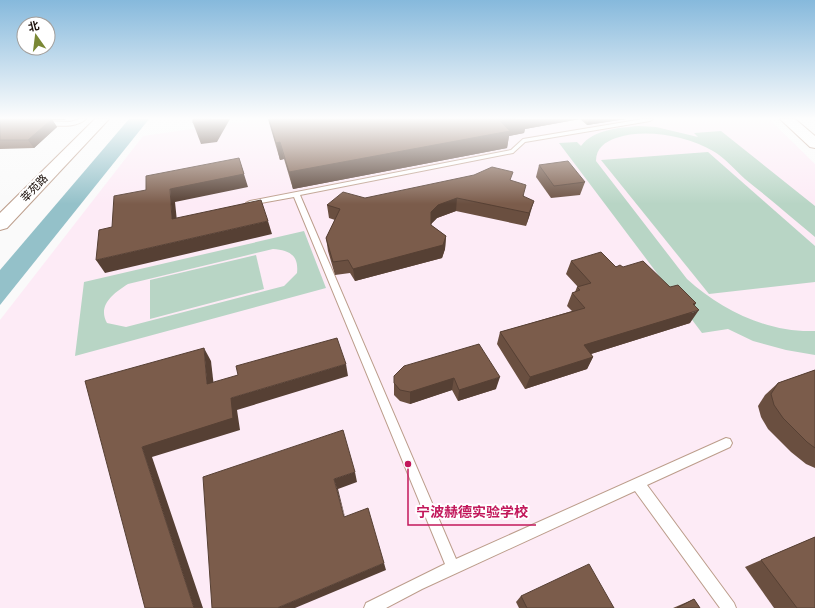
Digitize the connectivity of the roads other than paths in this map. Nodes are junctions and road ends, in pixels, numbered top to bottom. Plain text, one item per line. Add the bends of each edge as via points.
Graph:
1 (74, 147) edge
2 (517, 147) edge
3 (296, 194) junction
4 (242, 204) edge
5 (0, 224) edge
6 (726, 443) dead end
7 (638, 484) junction
8 (453, 568) junction
9 (371, 608) edge
10 (729, 608) edge

1 - 5 street, 莘苑路
2 - 3 lane via 514,151
3 - 4 lane
3 - 8 lane
6 - 7 lane
7 - 8 lane
7 - 10 lane
8 - 9 lane

